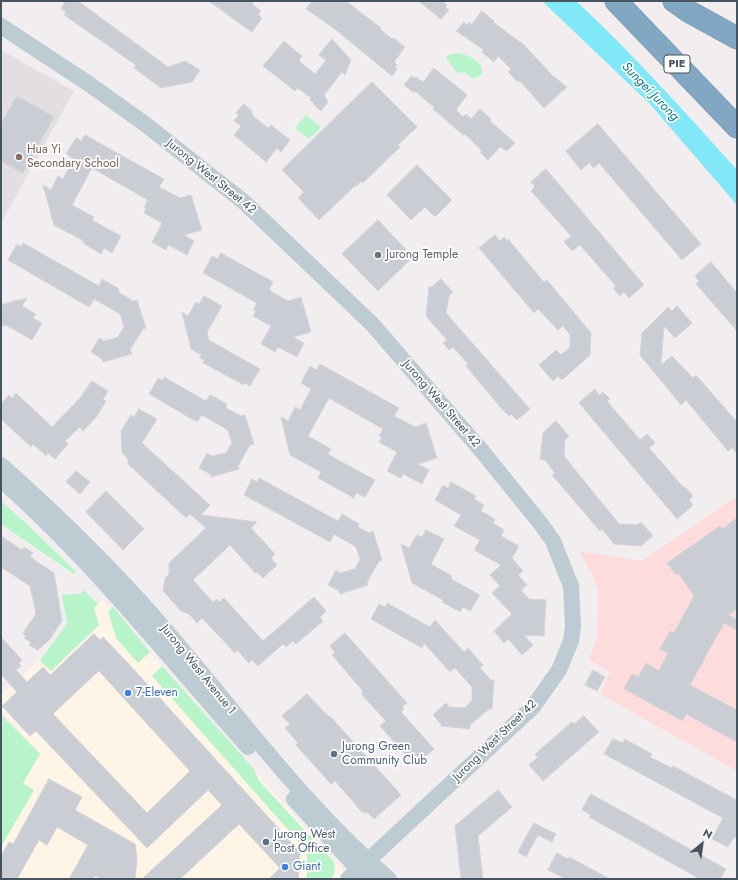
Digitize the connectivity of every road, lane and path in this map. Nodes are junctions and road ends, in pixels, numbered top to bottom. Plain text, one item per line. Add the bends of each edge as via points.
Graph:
1 (616, 1) edge
2 (674, 1) edge
3 (1, 26) edge
4 (737, 38) edge
5 (737, 127) edge
6 (1, 465) edge
7 (1, 480) edge
8 (361, 872) edge
9 (390, 879) edge

1 - 5 highway, PIE
2 - 4 highway via 688,12
3 - 8 street, Jurong West Street 42 via 145,124 244,202 372,324 541,524 560,557 571,586 573,626 571,641 559,670 533,708
6 - 8 street, Jurong West Avenue 1 via 69,527 152,615
7 - 8 street, Jurong West Avenue 1 via 142,623 236,734
8 - 9 street, Jurong West Avenue 1

